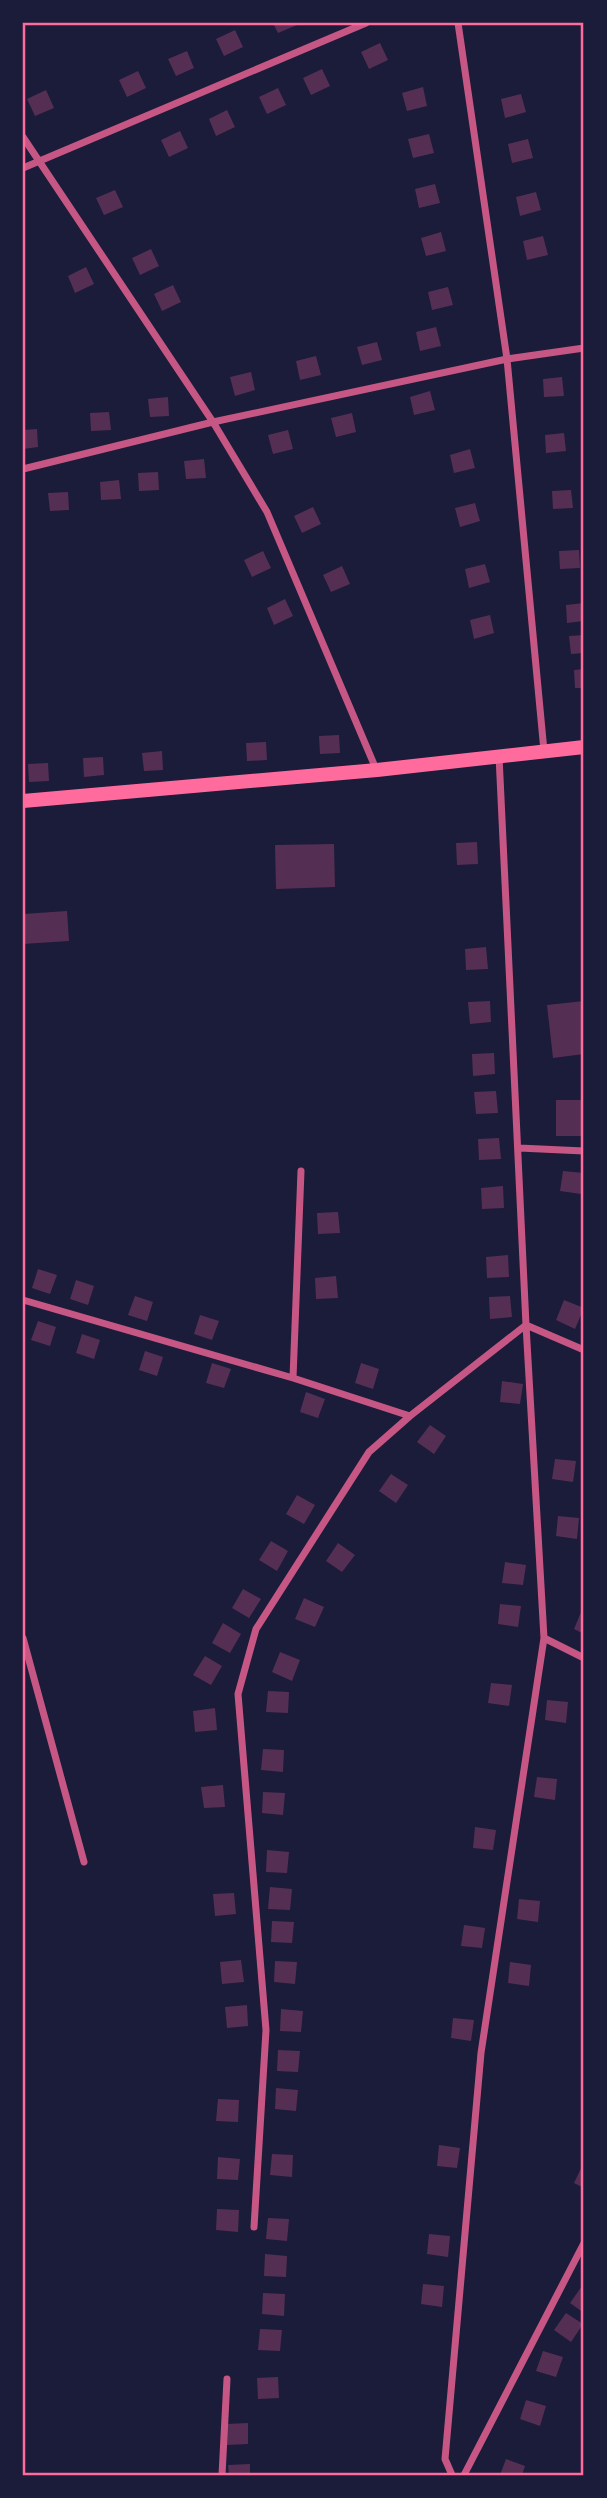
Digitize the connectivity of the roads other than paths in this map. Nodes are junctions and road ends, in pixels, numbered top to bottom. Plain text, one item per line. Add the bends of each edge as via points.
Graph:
1 (366, 23) edge
2 (458, 23) edge
3 (23, 137) edge
4 (37, 162) junction
5 (23, 167) edge
6 (584, 348) edge
7 (507, 359) junction
8 (213, 422) junction
9 (23, 469) edge
10 (584, 747) edge
11 (544, 751) junction
12 (499, 756) junction
13 (377, 770) junction
14 (23, 801) edge
15 (519, 1148) junction
16 (584, 1151) edge
17 (301, 1171) dead end
18 (23, 1300) edge
19 (526, 1325) junction
20 (584, 1350) edge
21 (293, 1378) junction
22 (410, 1416) junction
23 (23, 1638) edge
24 (544, 1638) junction
25 (584, 1658) edge
26 (84, 1863) dead end
27 (254, 2227) dead end
28 (584, 2243) edge
29 (227, 2379) dead end
30 (222, 2475) edge
31 (452, 2475) edge
32 (464, 2475) edge

1 - 4 street
2 - 7 street
3 - 4 street
4 - 5 street
4 - 8 street
6 - 7 street
7 - 8 street
7 - 11 street
8 - 9 street
8 - 13 street via 267,512
10 - 11 main road
11 - 12 main road
12 - 13 main road
12 - 15 street
13 - 14 main road
15 - 16 street
15 - 19 street
17 - 21 street
18 - 21 street
19 - 20 street
19 - 22 street
19 - 24 street
21 - 22 street
22 - 27 street via 369,1452 256,1629 238,1694 266,2030
23 - 26 street
24 - 25 street
24 - 31 street via 481,2053 445,2459
28 - 32 street
29 - 30 street

